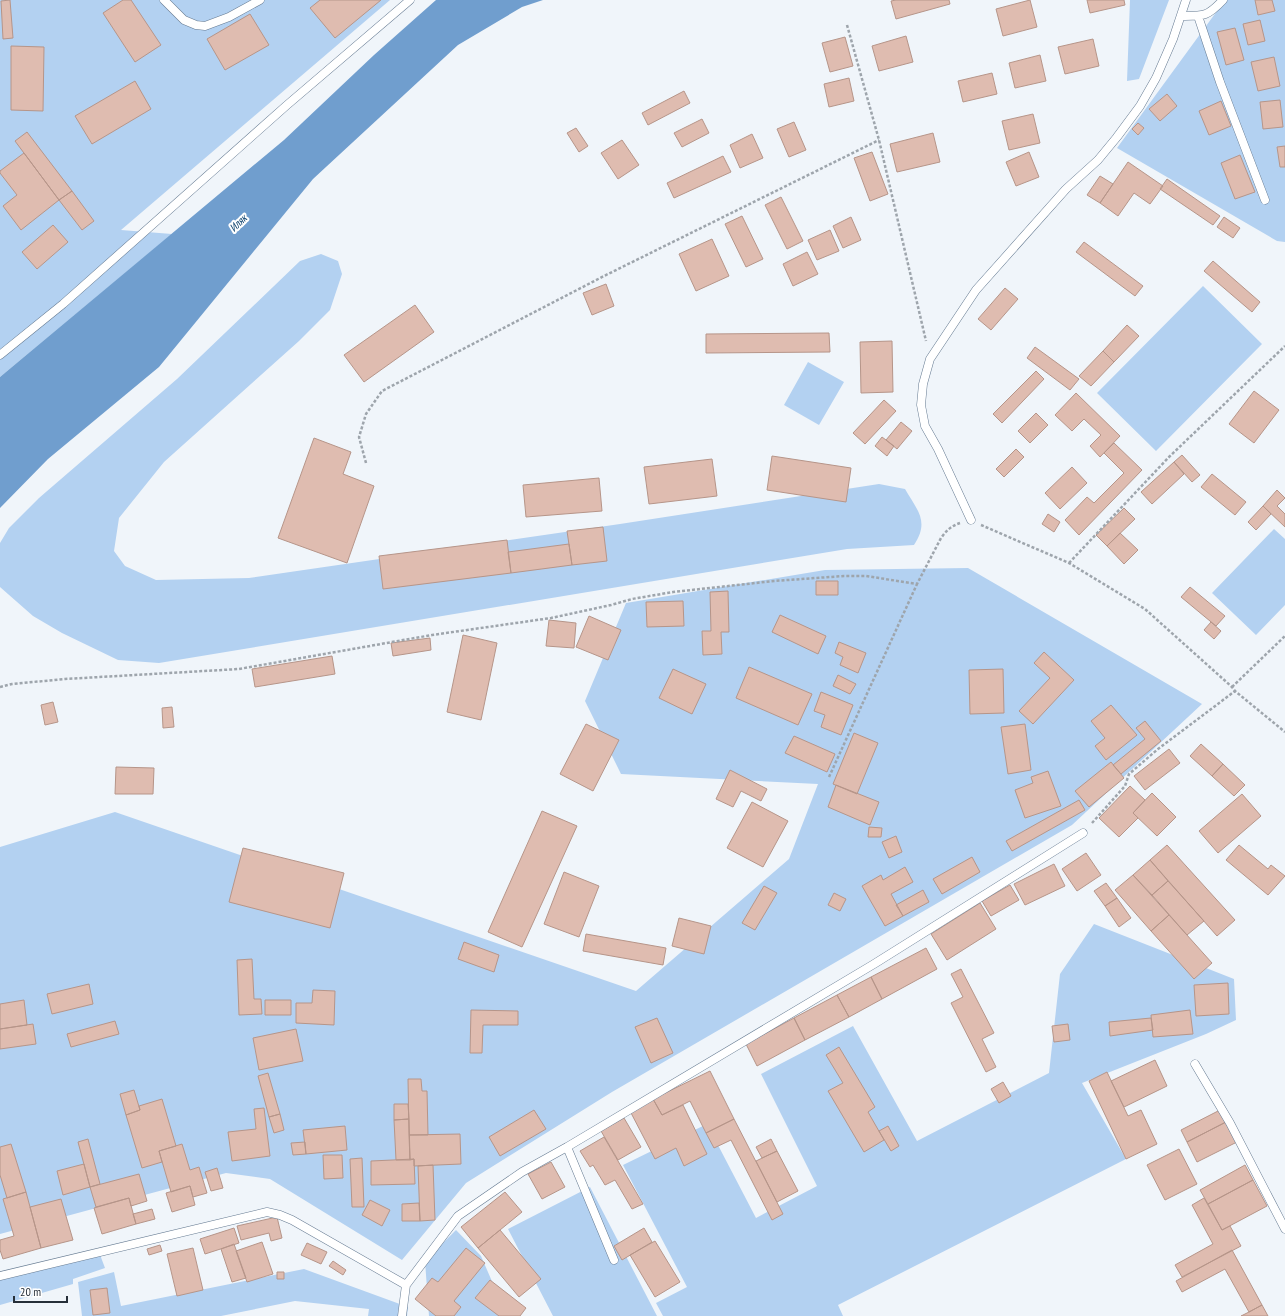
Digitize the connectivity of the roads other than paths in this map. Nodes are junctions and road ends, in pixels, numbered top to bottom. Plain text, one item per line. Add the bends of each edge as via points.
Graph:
1 (164, 0) edge
2 (260, 0) edge
3 (410, 0) edge
4 (1186, 0) edge
5 (1223, 0) edge
6 (1181, 16) junction
7 (1198, 16) junction
8 (1265, 200) dead end
9 (0, 355) edge
10 (970, 520) road end
11 (1083, 833) road end
12 (1195, 1064) dead end
13 (567, 1147) junction
14 (1285, 1229) edge
15 (614, 1260) dead end
16 (0, 1276) edge
17 (406, 1285) junction
18 (402, 1316) edge

1 - 2 lane via 184,20 205,26 229,17
3 - 9 lane via 287,105 63,304
4 - 6 lane
5 - 7 lane via 1211,12
6 - 7 lane
6 - 10 lane via 1156,78 1118,137 1098,160 1066,189 976,290 930,359 922,384 921,405 925,426
7 - 8 lane
11 - 13 lane via 874,964
12 - 14 lane
13 - 15 lane
13 - 17 lane via 522,1172 458,1216
16 - 17 lane via 267,1212 280,1214 292,1220
17 - 18 lane

